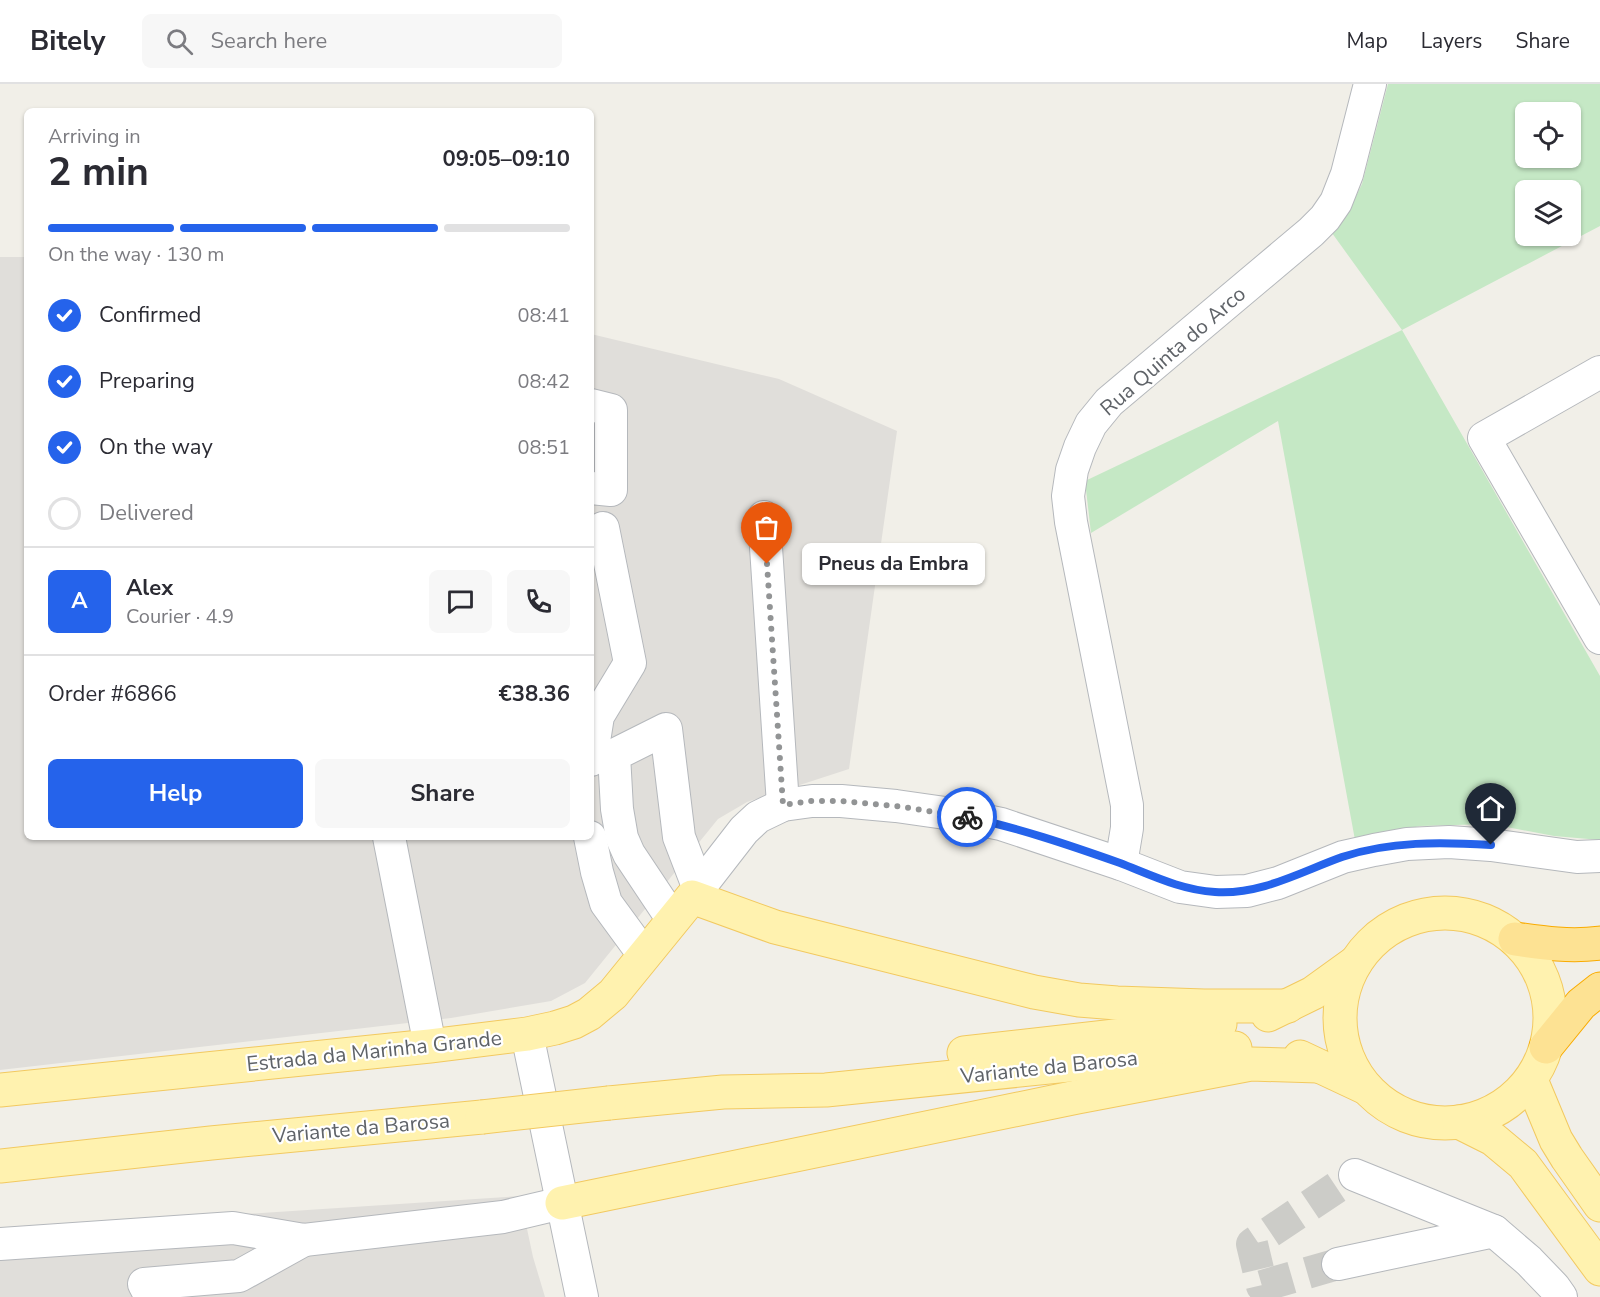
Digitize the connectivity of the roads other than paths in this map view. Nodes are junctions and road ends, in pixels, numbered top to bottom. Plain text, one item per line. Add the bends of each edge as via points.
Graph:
1 (1370, 84) edge
2 (1600, 372) edge
3 (594, 406) edge
4 (594, 488) edge
5 (764, 517) dead end
6 (603, 528) dead end
7 (1600, 638) edge
8 (594, 741) edge
9 (783, 805) junction
10 (390, 840) edge
11 (591, 840) edge
12 (1600, 856) edge
13 (1121, 864) junction
14 (688, 902) junction
15 (1515, 939) junction
16 (1600, 943) edge
17 (644, 955) junction
18 (1356, 962) junction
19 (1600, 989) edge
20 (1288, 1006) junction
21 (527, 1034) junction
22 (430, 1046) junction
23 (1546, 1047) junction
24 (1318, 1066) junction
25 (1531, 1080) junction
26 (1366, 1088) junction
27 (0, 1090) edge
28 (723, 1092) junction
29 (1459, 1122) junction
30 (0, 1166) edge
31 (1355, 1174) dead end
32 (562, 1203) junction
33 (1600, 1205) edge
34 (1494, 1231) junction
35 (304, 1240) junction
36 (0, 1244) edge
37 (1338, 1264) tunnel mouth
38 (1600, 1269) edge
39 (151, 1297) edge
40 (582, 1297) edge
41 (1561, 1297) edge

1 - 13 street, Rua Quinta do Arco via 1347,174 1325,218 1109,402 1091,424 1072,470 1068,496 1071,522 1127,805
2 - 7 street via 1484,438
3 - 4 street via 611,410 611,490
5 - 9 street
6 - 8 street via 630,663 598,716
9 - 13 street via 841,801 952,814 1001,824
9 - 14 street via 758,817 744,830
10 - 22 street
11 - 17 street via 606,903
12 - 13 street via 1577,857 1449,842 1407,844 1343,857 1247,891 1216,892 1180,887
14 - 14 street via 679,837 666,729 614,755 616,809 629,854
14 - 17 main road, Estrada da Marinha Grande
14 - 20 main road via 1034,992 1079,1000
15 - 16 highway via 1554,944
15 - 18 main road via 1484,921 1439,914 1412,918 1380,935
15 - 23 main road via 1534,962 1546,988 1550,1017
17 - 21 main road, Estrada da Marinha Grande via 613,994 589,1014 574,1022
18 - 20 main road, Variante da Barosa
18 - 26 main road via 1344,987 1339,1014 1342,1041 1351,1066
19 - 23 highway via 1581,1004
20 - 28 main road, Variante da Barosa via 1267,1016 1234,1022 820,1070
21 - 22 main road, Estrada da Marinha Grande
21 - 32 street
22 - 27 main road, Estrada da Marinha Grande
23 - 25 main road
24 - 26 main road, Variante da Barosa
24 - 28 main road, Variante da Barosa via 1288,1051 1248,1047 826,1090
24 - 32 main road via 1251,1064
25 - 29 main road via 1511,1100 1487,1115
25 - 33 main road via 1557,1140
26 - 29 main road via 1393,1110 1425,1121
28 - 30 main road, Variante da Barosa, bridge
29 - 38 main road via 1493,1139 1523,1164
31 - 34 street
32 - 35 street via 503,1217
32 - 40 street
34 - 37 street
34 - 41 street
35 - 36 street via 233,1228
35 - 39 street via 239,1276 144,1284

